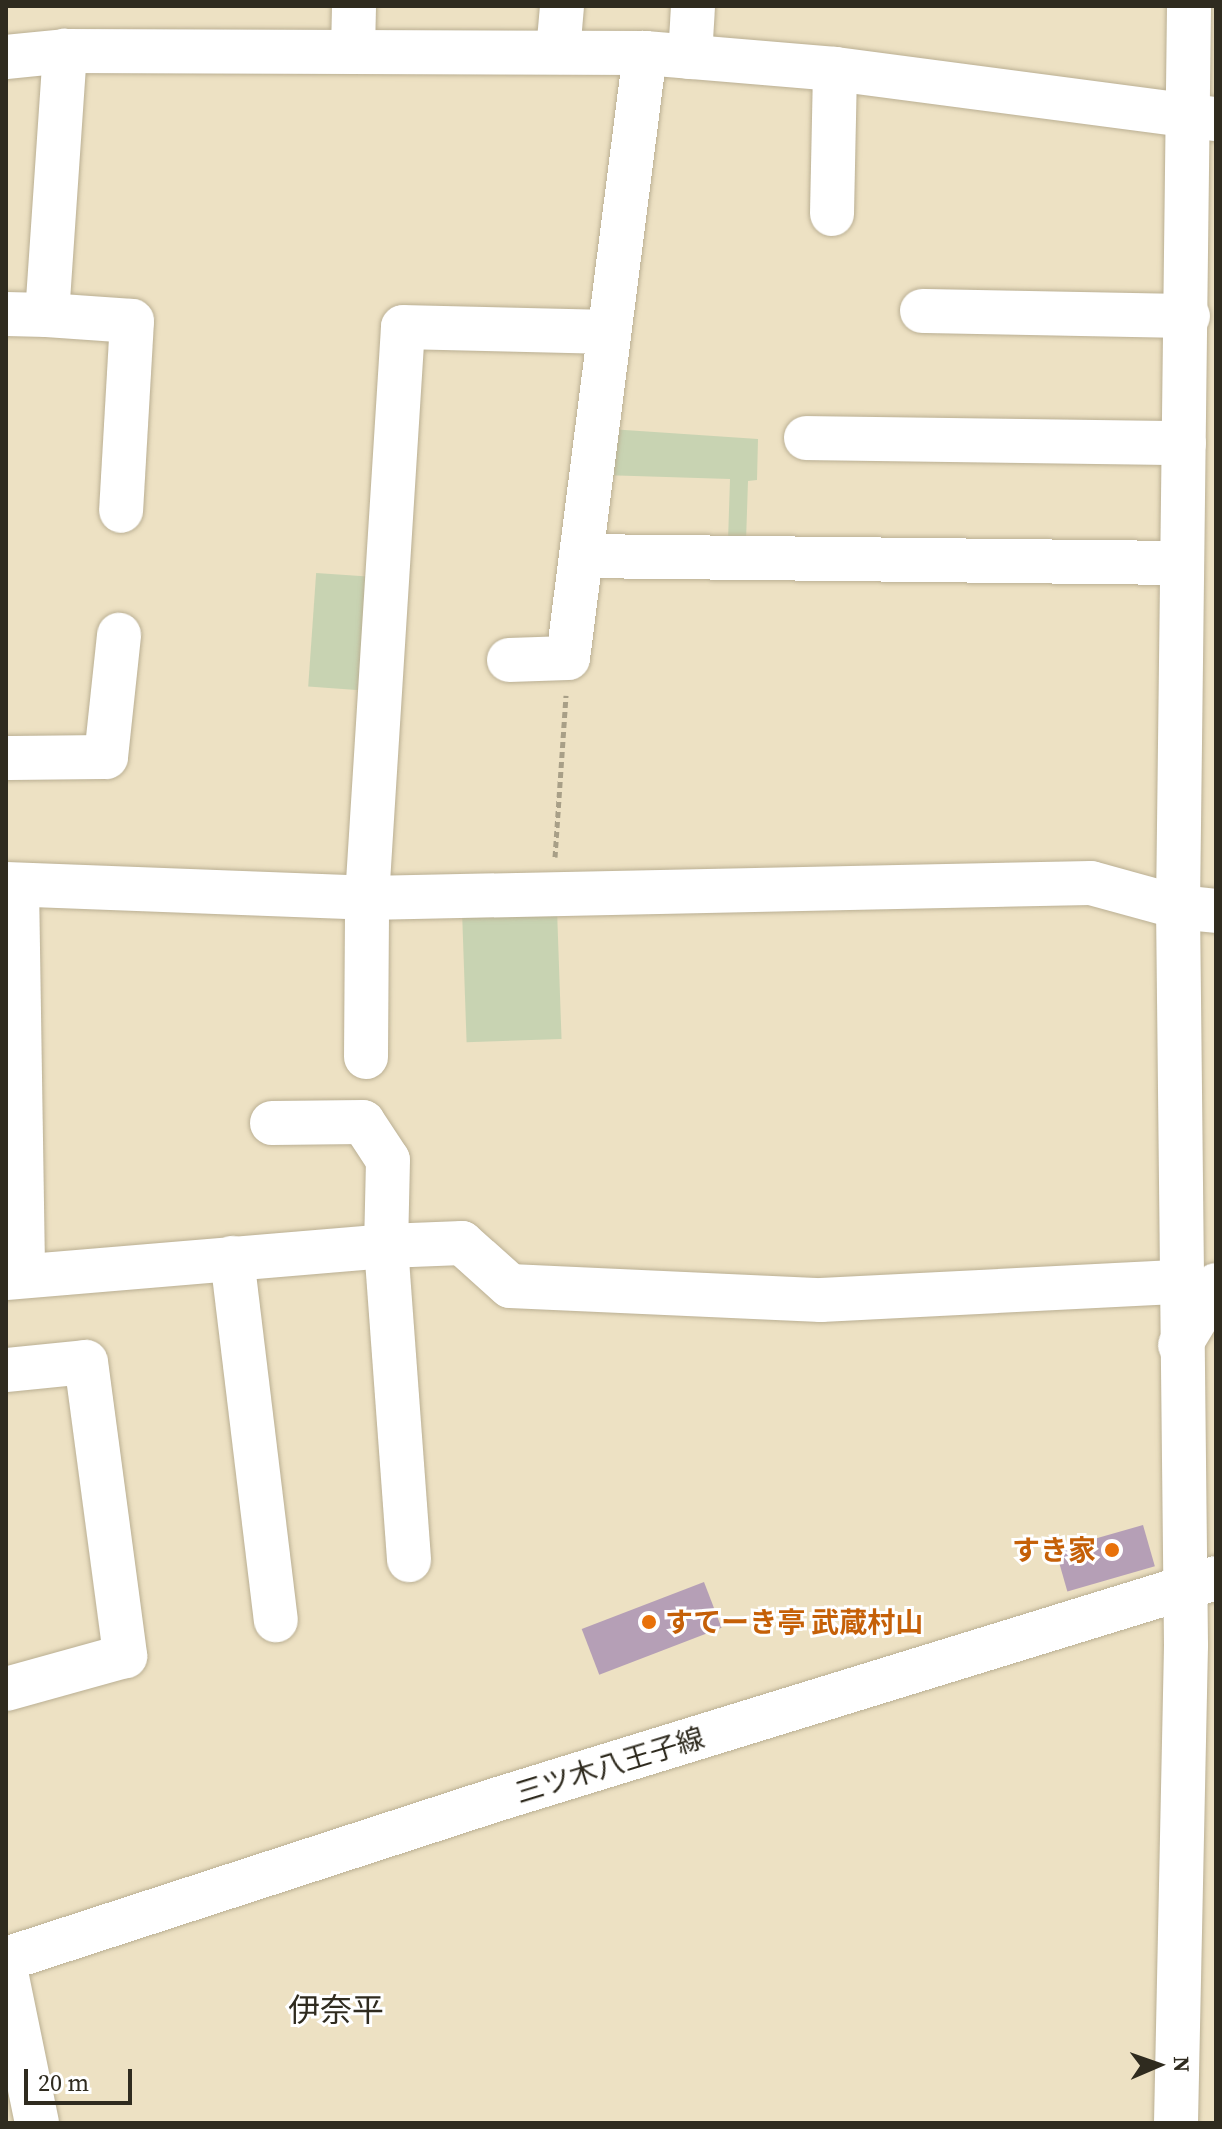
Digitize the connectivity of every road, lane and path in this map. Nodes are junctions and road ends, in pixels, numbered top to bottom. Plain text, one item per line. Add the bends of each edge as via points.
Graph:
1 (354, 6) edge
2 (562, 6) edge
3 (693, 6) edge
4 (1189, 6) edge
5 (65, 51) junction
6 (353, 51) junction
7 (558, 52) junction
8 (645, 53) junction
9 (6, 57) edge
10 (690, 57) junction
11 (835, 69) junction
12 (1203, 116) edge
13 (832, 214) dead end
14 (922, 311) dead end
15 (27, 315) edge
16 (609, 332) junction
17 (1197, 342) edge
18 (806, 438) dead end
19 (1184, 443) junction
20 (121, 511) dead end
21 (581, 556) junction
22 (1181, 563) junction
23 (119, 635) dead end
24 (568, 658) junction
25 (509, 660) dead end
26 (6, 758) edge
27 (12, 884) edge
28 (553, 897) junction
29 (367, 898) junction
30 (1197, 909) edge
31 (366, 1057) dead end
32 (272, 1123) dead end
33 (386, 1246) junction
34 (232, 1258) junction
35 (14, 1277) edge
36 (1198, 1284) edge
37 (6, 1370) edge
38 (409, 1560) dead end
39 (1201, 1582) edge
40 (276, 1620) dead end
41 (6, 1689) edge
42 (1199, 1854) edge
43 (6, 1959) edge
44 (6, 1972) edge
45 (37, 2123) edge
46 (1176, 2123) edge

1 - 6 street
2 - 7 street
3 - 10 street
4 - 12 street
5 - 6 street
5 - 9 street
5 - 15 street
6 - 7 street
7 - 8 street
8 - 10 street
8 - 16 street
10 - 11 street
11 - 12 street
11 - 13 street
12 - 17 street
14 - 17 street
15 - 20 street via 132,321
16 - 21 street
16 - 29 street via 403,327
17 - 19 street
18 - 19 street
19 - 22 street
21 - 22 street
21 - 24 street
22 - 30 street
23 - 26 street via 106,757
24 - 25 street
24 - 28 path
27 - 29 street
27 - 35 street
28 - 29 street
28 - 30 street via 1091,883
29 - 31 street
30 - 36 street
32 - 33 street via 363,1122 388,1160
33 - 34 street
33 - 36 street via 462,1243 510,1286 821,1300
33 - 38 street
34 - 35 street
34 - 40 street
36 - 39 street via 1180,1345
37 - 41 street via 86,1362 125,1656
39 - 42 street
39 - 43 street, 三ツ木八王子線 via 495,1800
42 - 46 street
44 - 45 street

